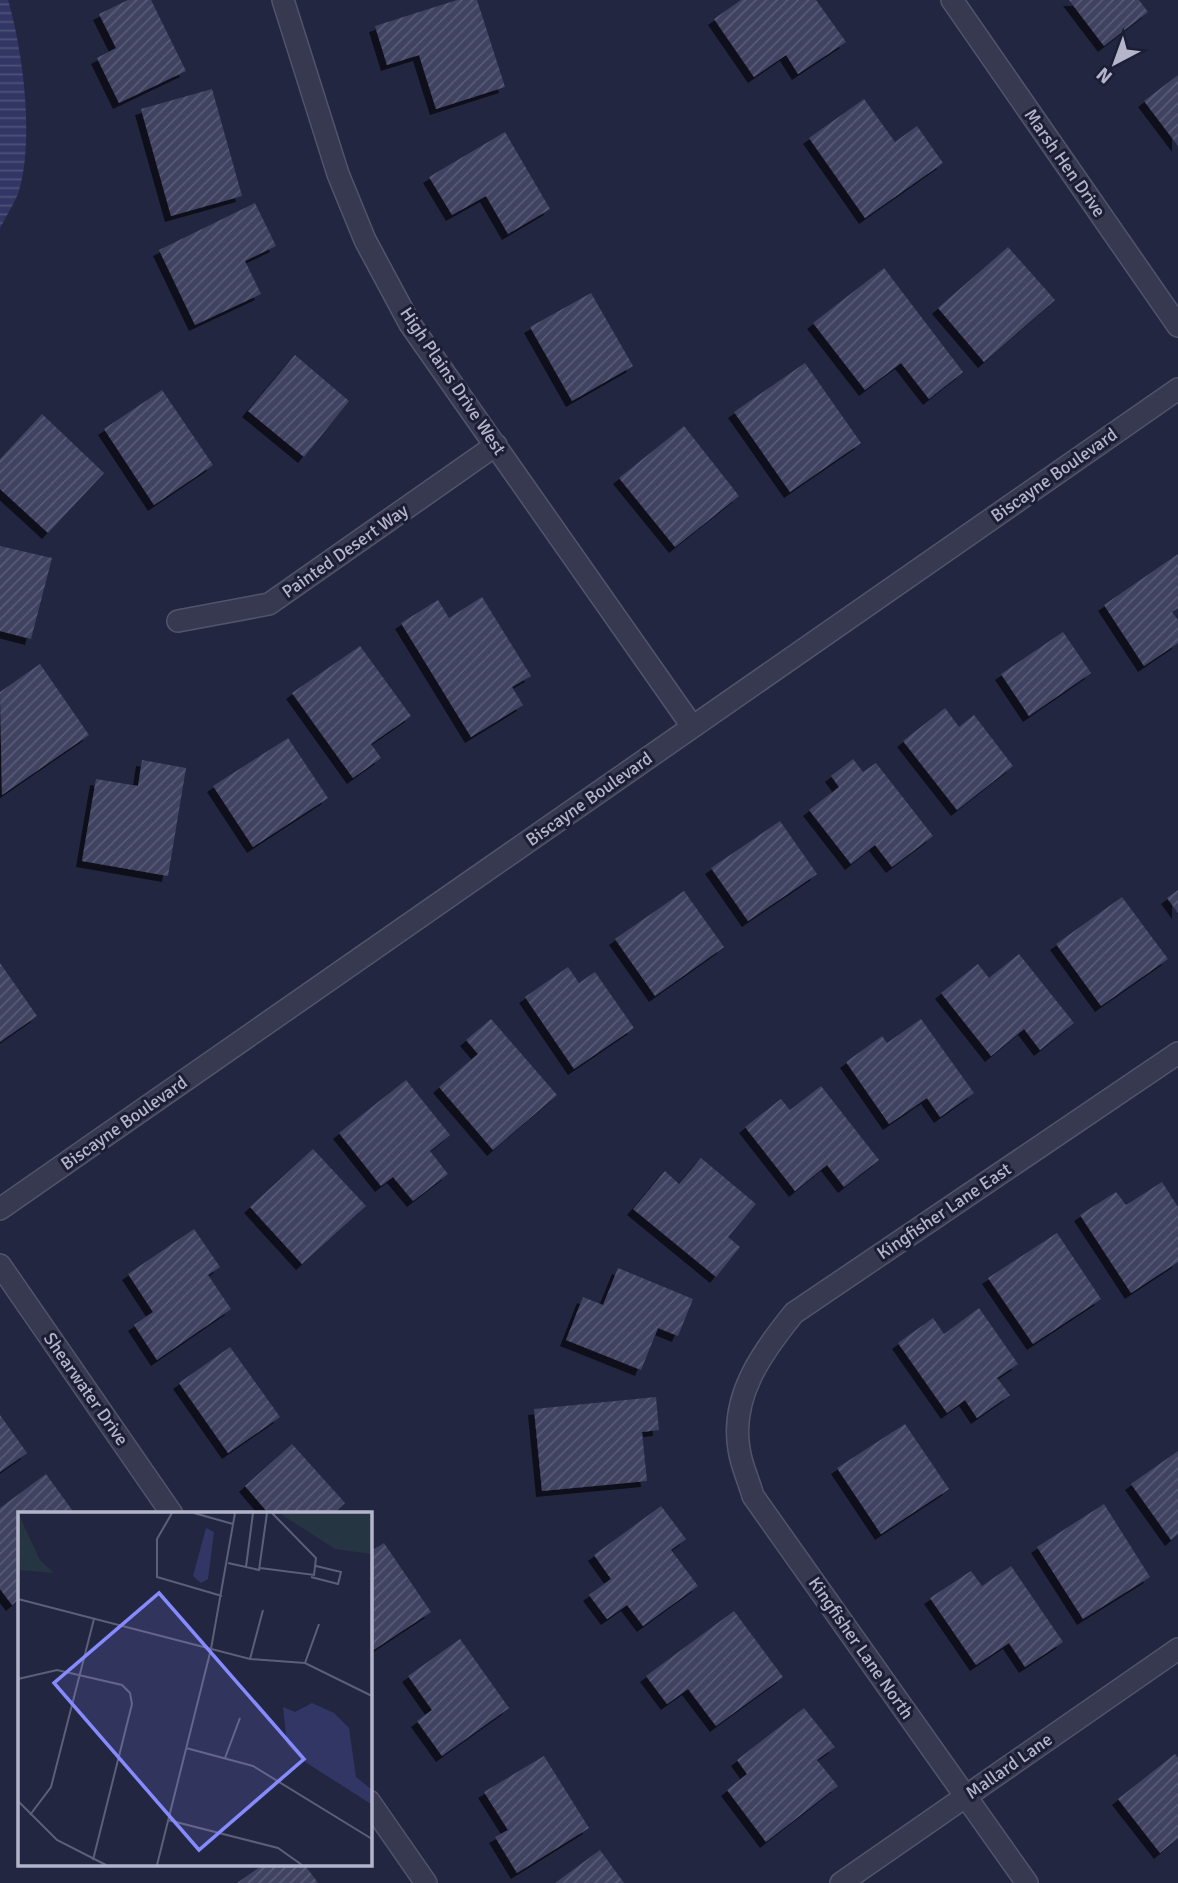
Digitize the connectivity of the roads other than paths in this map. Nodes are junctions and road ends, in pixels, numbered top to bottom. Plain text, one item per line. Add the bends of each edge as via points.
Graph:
1 (283, 0) edge
2 (952, 0) edge
3 (1178, 326) edge
4 (1178, 388) edge
5 (496, 445) junction
6 (178, 621) dead end
7 (692, 726) junction
8 (1178, 1054) edge
9 (0, 1209) edge
10 (0, 1265) edge
11 (742, 1397) joint
12 (171, 1512) edge
13 (1178, 1649) edge
14 (965, 1797) junction
15 (371, 1804) edge
16 (426, 1883) edge
17 (841, 1883) edge
18 (1027, 1883) edge

1 - 5 street, High Plains Drive West via 338,174 365,240 410,324
2 - 3 street, Marsh Hen Drive
4 - 7 street, Biscayne Boulevard
5 - 6 street, Painted Desert Way via 269,604
5 - 7 street, High Plains Drive West
7 - 9 street, Biscayne Boulevard
8 - 11 street, Kingfisher Lane East via 793,1313 761,1354
10 - 12 street, Shearwater Drive
11 - 14 street, Kingfisher Lane North via 738,1448 753,1496
13 - 14 street, Mallard Lane
14 - 17 street, Mallard Lane
14 - 18 street, Kingfisher Lane North
15 - 16 street

